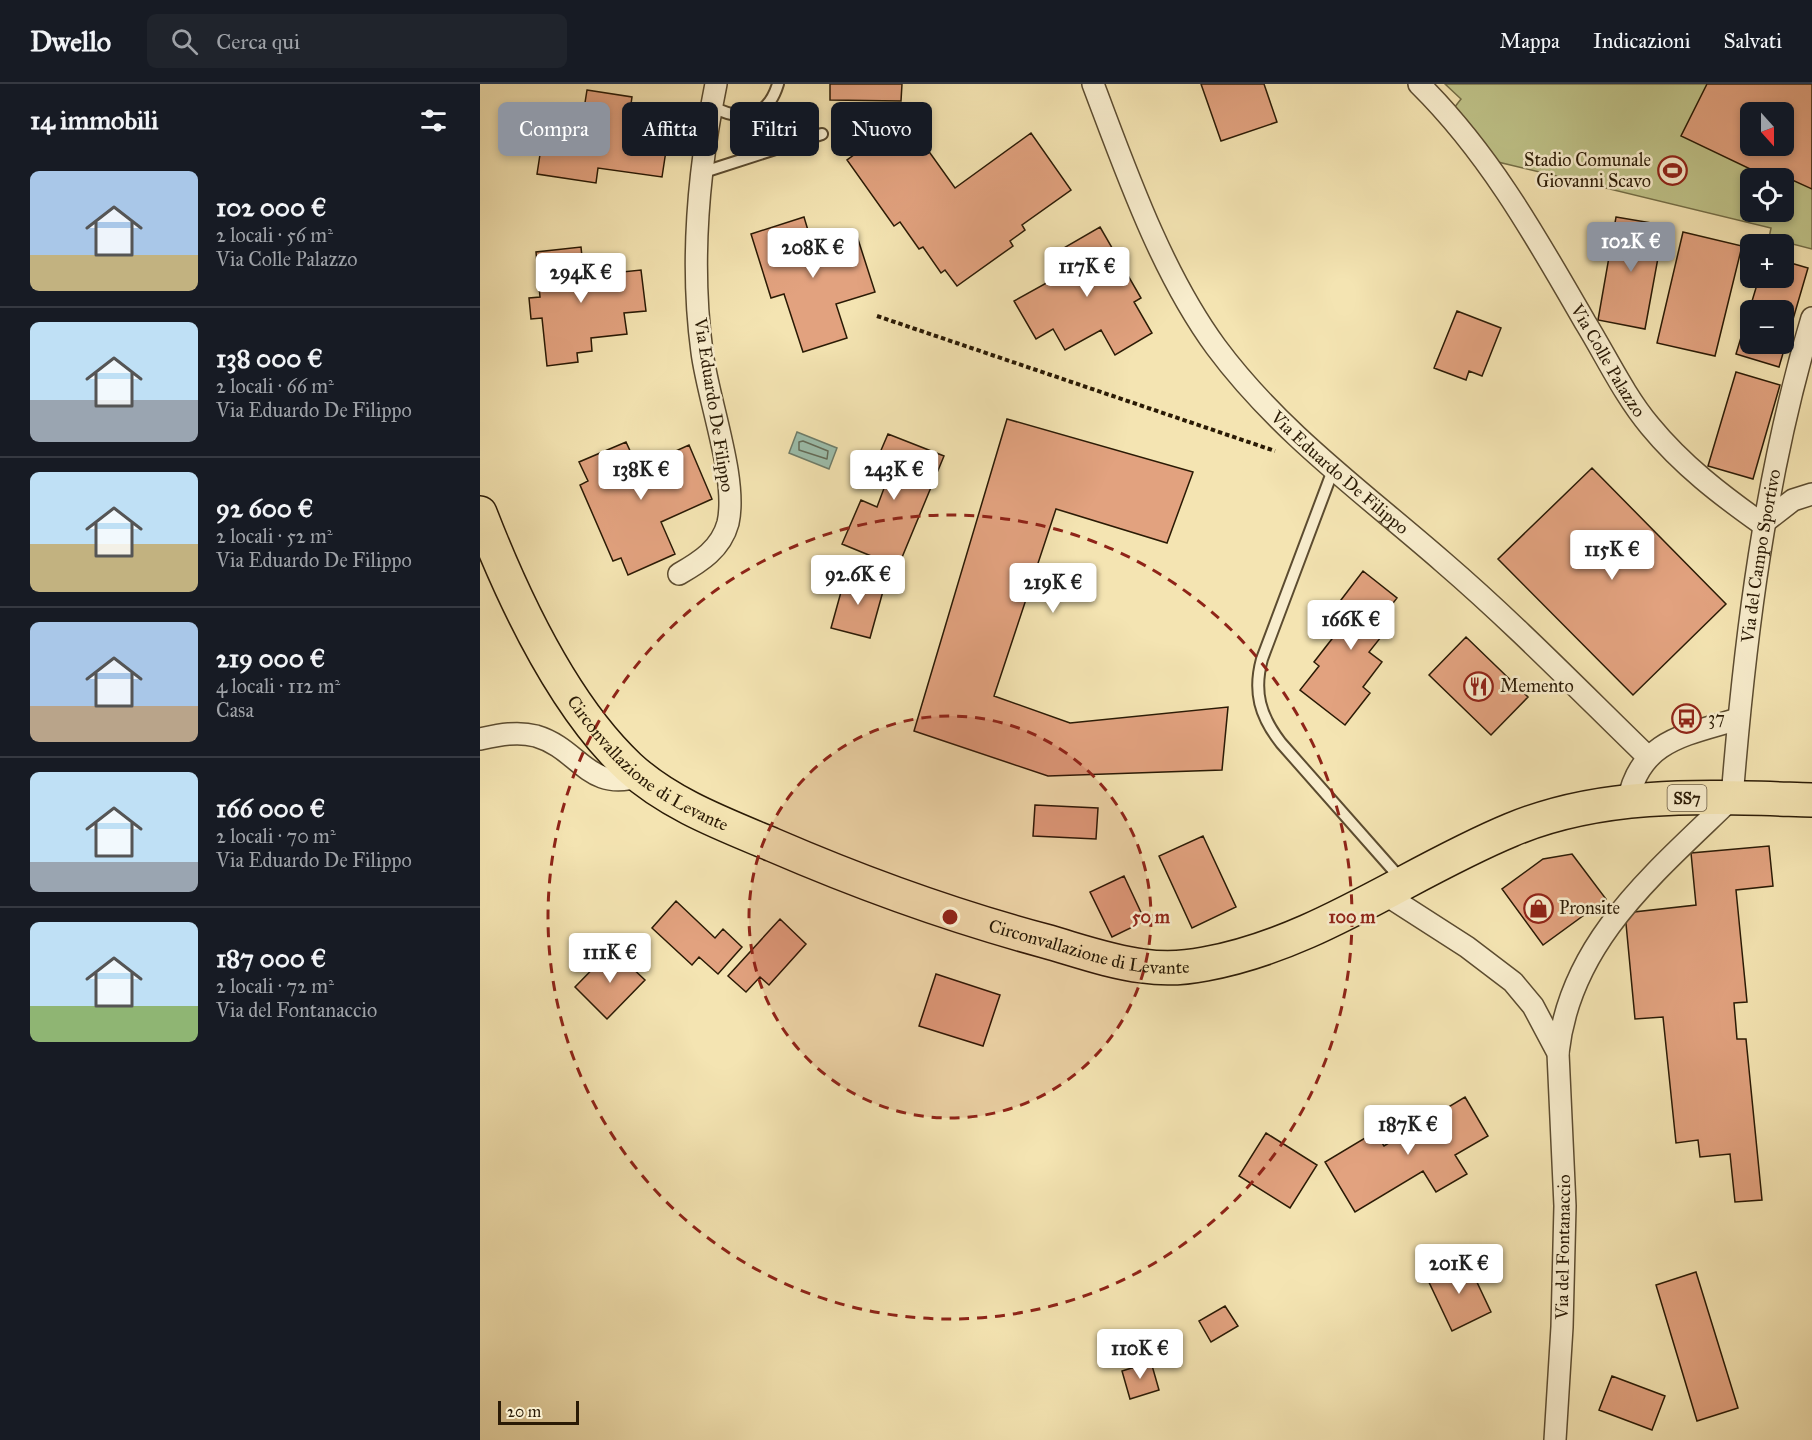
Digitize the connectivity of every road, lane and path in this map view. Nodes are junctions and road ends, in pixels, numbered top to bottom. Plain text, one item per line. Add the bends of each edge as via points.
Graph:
1 (716, 84) edge
2 (778, 84) edge
3 (1093, 84) edge
4 (1419, 84) edge
5 (712, 102) edge
6 (718, 110) edge
7 (822, 134) dead end
8 (704, 156) edge
9 (701, 173) junction
10 (878, 316) dead end
11 (1812, 318) edge
12 (1277, 451) dead end
13 (1333, 470) junction
14 (1812, 494) edge
15 (480, 513) edge
16 (1762, 524) junction
17 (679, 574) dead end
18 (1738, 718) junction
19 (480, 739) edge
20 (1647, 756) junction
21 (640, 777) junction
22 (1739, 798) junction
23 (1812, 800) edge
24 (1628, 802) junction
25 (1394, 888) junction
26 (1558, 1053) junction
27 (1555, 1440) edge

1 - 5 street, Via Eduardo De Filippo
2 - 6 lane via 771,102 758,112 729,115
3 - 13 street, Via Eduardo De Filippo via 1145,215 1202,327 1259,399
4 - 16 street, Via Colle Palazzo via 1510,194 1649,426 1695,473
7 - 9 lane
8 - 9 street, Via Eduardo De Filippo
9 - 17 street, Via Eduardo De Filippo via 696,238 698,321 707,388 727,471 729,512 717,545 705,559
10 - 12 path
11 - 16 street, Via del Campo Sportivo
13 - 20 street, Via Eduardo De Filippo via 1460,577
13 - 25 lane via 1262,659 1258,703 1281,743
14 - 16 street via 1792,500
15 - 21 main road, Circonvallazione di Levante / SS7 via 537,638 594,727
16 - 18 street, Via del Campo Sportivo
18 - 20 street via 1678,738
18 - 22 street, Via del Campo Sportivo
19 - 21 street via 508,734 536,736 561,748 603,779 619,782
20 - 24 street via 1632,780
21 - 25 main road, Circonvallazione di Levante / SS7 via 704,815 837,872 1004,930 1136,965 1190,966 1245,955 1287,940
22 - 23 main road, Circonvallazione di Levante / SS7
22 - 24 main road, Circonvallazione di Levante / SS7
22 - 26 street, Via del Fontanaccio via 1647,881 1589,953 1562,1019
24 - 25 main road, Circonvallazione di Levante / SS7 via 1578,808 1514,828
25 - 26 street, Via del Fontanaccio via 1513,982 1533,1006
26 - 27 street, Via del Fontanaccio via 1565,1206

